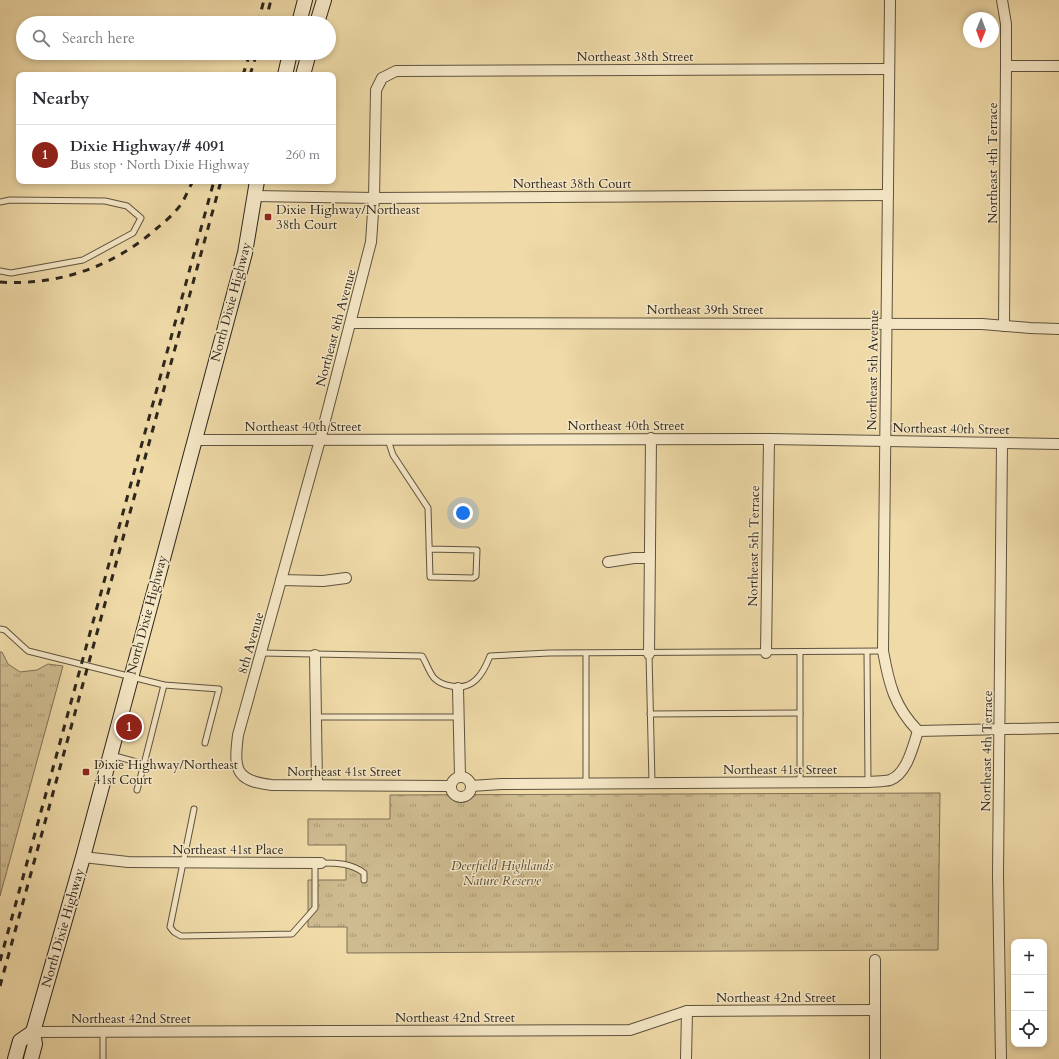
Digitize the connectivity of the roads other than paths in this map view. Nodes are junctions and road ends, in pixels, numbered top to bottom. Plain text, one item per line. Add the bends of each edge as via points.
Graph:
1 (305, 0) edge
2 (324, 0) edge
3 (890, 0) edge
4 (1002, 0) edge
5 (301, 16) edge
6 (319, 16) edge
7 (288, 60) edge
8 (307, 60) edge
9 (1006, 66) junction
10 (1059, 66) edge
11 (889, 69) junction
12 (285, 72) edge
13 (304, 72) edge
14 (382, 78) joint
15 (257, 184) edge
16 (264, 184) edge
17 (255, 196) junction
18 (888, 196) junction
19 (374, 198) junction
20 (0, 202) edge
21 (0, 270) edge
22 (351, 323) junction
23 (886, 323) junction
24 (1004, 326) junction
25 (1059, 328) edge
26 (651, 438) junction
27 (769, 439) junction
28 (194, 440) junction
29 (320, 440) junction
30 (388, 440) junction
31 (885, 440) junction
32 (1002, 443) junction
33 (1059, 444) edge
34 (430, 549) junction
35 (650, 558) junction
36 (608, 562) dead end
37 (346, 578) dead end
38 (281, 580) junction
39 (0, 629) edge
40 (883, 651) junction
41 (800, 652) junction
42 (867, 652) junction
43 (766, 653) junction
44 (261, 654) junction
45 (586, 654) junction
46 (649, 654) junction
47 (315, 655) junction
48 (130, 678) junction
49 (164, 685) junction
50 (458, 688) junction
51 (800, 713) junction
52 (650, 714) junction
53 (316, 717) junction
54 (459, 717) junction
55 (1000, 728) junction
56 (1059, 728) edge
57 (918, 731) junction
58 (205, 743) dead end
59 (110, 755) junction
60 (144, 764) junction
61 (241, 775) joint
62 (460, 776) junction
63 (868, 782) junction
64 (586, 783) junction
65 (652, 783) junction
66 (800, 783) junction
67 (317, 785) junction
68 (450, 786) junction
69 (471, 786) junction
70 (137, 790) dead end
71 (194, 809) dead end
72 (83, 857) junction
73 (182, 863) junction
74 (318, 863) junction
75 (364, 880) dead end
76 (875, 960) dead end
77 (875, 1010) junction
78 (687, 1011) junction
79 (33, 1032) junction
80 (103, 1032) junction
81 (15, 1059) edge
82 (31, 1059) edge
83 (103, 1059) edge
84 (686, 1059) edge
85 (875, 1059) edge
86 (1001, 1059) edge

1 - 5 main road
2 - 6 main road
3 - 11 street, Northeast 5th Avenue
4 - 9 street, Northeast 4th Terrace via 1006,24
7 - 12 main road
8 - 13 main road
9 - 10 street
9 - 24 street, Northeast 4th Terrace
11 - 14 street, Northeast 38th Street via 396,71
11 - 18 street, Northeast 5th Avenue
14 - 19 street, Northeast 8th Avenue via 376,90
15 - 17 main road, North Dixie Highway
16 - 17 main road, North Dixie Highway
17 - 19 street, Northeast 38th Court
17 - 28 main road, North Dixie Highway via 245,253
18 - 19 street, Northeast 38th Court
18 - 23 street, Northeast 5th Avenue
19 - 22 street, Northeast 8th Avenue via 371,242
20 - 21 lane via 105,201 127,206 141,218 133,233 83,260 11,273
22 - 23 street, Northeast 39th Street
22 - 29 street, Northeast 8th Avenue
23 - 24 street, Northeast 39th Street
23 - 31 street, Northeast 5th Avenue
24 - 25 street, Northeast 39th Street
26 - 27 street, Northeast 40th Street
26 - 30 street, Northeast 40th Street
26 - 35 street
27 - 31 street, Northeast 40th Street
27 - 43 street, Northeast 5th Terrace
28 - 29 street, Northeast 40th Street
28 - 48 main road, North Dixie Highway
29 - 30 street, Northeast 40th Street
29 - 38 street, Northeast 8th Avenue
30 - 34 lane via 393,455 428,508
31 - 32 street, Northeast 40th Street
31 - 40 street, Northeast 5th Avenue
32 - 33 street, Northeast 40th Street
32 - 55 street, Northeast 4th Terrace
34 - 34 lane via 430,577 476,576 477,550
35 - 36 street
35 - 46 street
37 - 38 street via 323,581
38 - 44 street, 8th Avenue
39 - 48 lane via 5,630 28,651
40 - 42 lane
40 - 57 street, Northeast 5th Avenue via 889,683 896,702 906,719
41 - 42 lane
41 - 43 lane
41 - 51 lane
42 - 63 lane
43 - 46 lane
44 - 47 lane
44 - 61 street, 8th Avenue via 238,735 235,760
45 - 46 lane
45 - 50 lane via 490,656 474,684
45 - 64 lane
46 - 52 lane
47 - 50 lane via 422,656 434,678 445,685
47 - 53 street
48 - 49 lane
48 - 59 main road, North Dixie Highway
49 - 58 lane via 219,689
49 - 60 lane
50 - 54 street
51 - 52 lane
51 - 66 lane
52 - 65 lane
53 - 54 lane
53 - 67 street
54 - 62 street
55 - 56 street
55 - 57 street
55 - 86 street, Northeast 4th Terrace via 998,876
57 - 63 street, Northeast 41st Street via 910,755 901,771 891,779
59 - 60 lane
59 - 72 main road, North Dixie Highway
60 - 70 lane
61 - 67 street, Northeast 41st Street via 256,783
62 - 68 street via 453,779
62 - 69 street via 468,778
63 - 66 street, Northeast 41st Street
64 - 65 street, Northeast 41st Street
64 - 69 street, Northeast 41st Street
65 - 66 street, Northeast 41st Street
67 - 68 street, Northeast 41st Street
68 - 69 street via 452,794 460,797 469,794
71 - 73 lane
72 - 73 street, Northeast 41st Place via 128,862
72 - 79 main road, North Dixie Highway
73 - 74 street, Northeast 41st Place
73 - 74 lane via 170,927 181,936 292,934 315,908
74 - 75 lane, Northeast 41st Place via 356,867 364,873
76 - 77 street
77 - 78 street, Northeast 42nd Street
77 - 85 street
78 - 80 street, Northeast 42nd Street via 630,1030
78 - 84 street
79 - 80 street, Northeast 42nd Street
79 - 81 main road via 20,1041
79 - 82 main road, North Dixie Highway via 35,1044
80 - 83 lane

